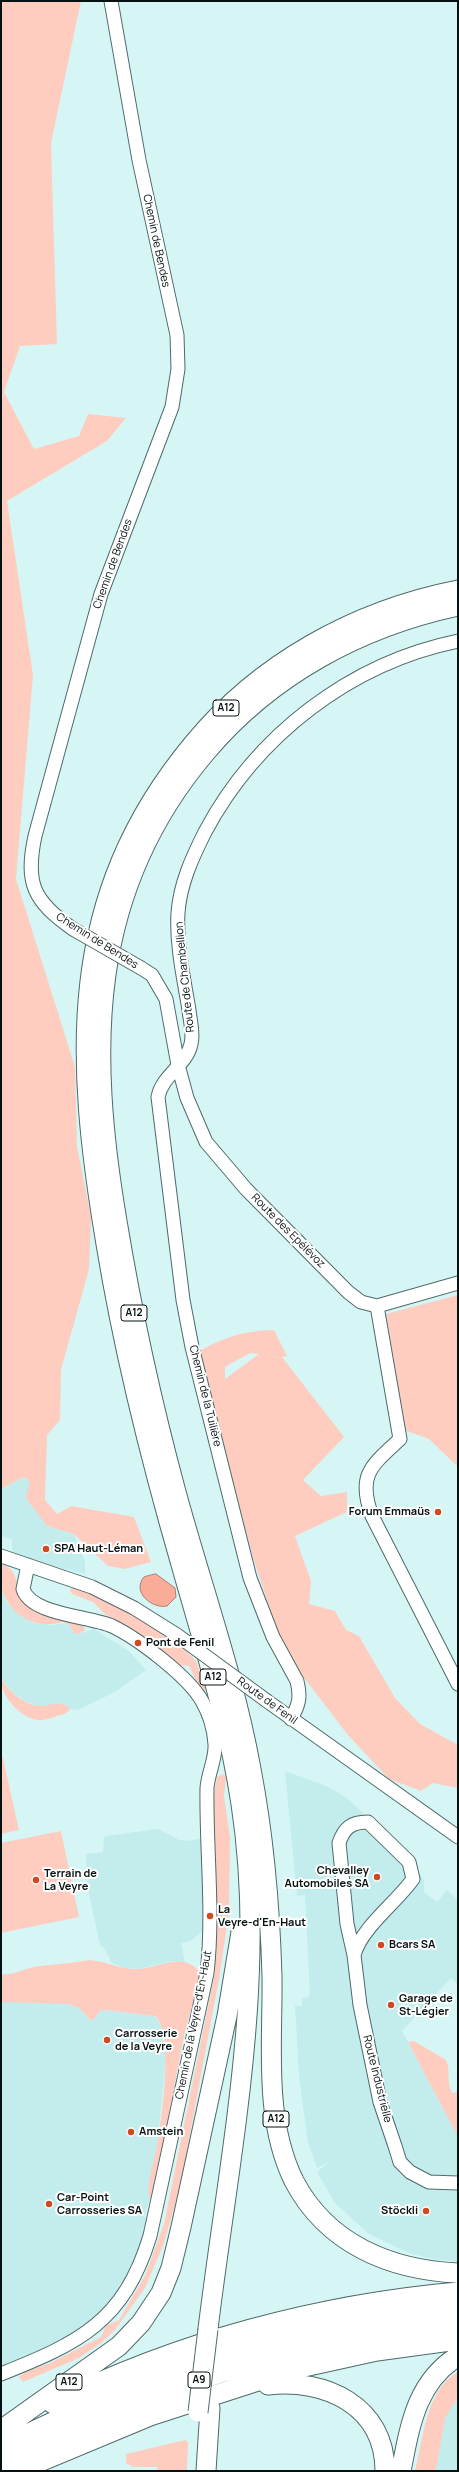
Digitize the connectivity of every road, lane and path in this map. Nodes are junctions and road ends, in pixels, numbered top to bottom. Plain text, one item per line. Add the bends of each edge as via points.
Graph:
1 (111, 1) edge
2 (458, 590) edge
3 (458, 606) edge
4 (458, 641) edge
5 (178, 1066) junction
6 (458, 1283) edge
7 (377, 1306) junction
8 (1, 1556) edge
9 (28, 1565) junction
10 (458, 1684) edge
11 (291, 1718) junction
12 (458, 1837) edge
13 (248, 1863) junction
14 (265, 1873) junction
15 (354, 1955) junction
16 (458, 2183) edge
17 (458, 2273) edge
18 (458, 2292) edge
19 (458, 2308) edge
20 (458, 2324) edge
21 (214, 2327) junction
22 (458, 2340) edge
23 (458, 2356) edge
24 (1, 2374) edge
25 (229, 2390) junction
26 (204, 2410) junction
27 (1, 2430) edge
28 (1, 2434) edge
29 (1, 2447) edge
30 (1, 2466) edge
31 (18, 2471) edge
32 (194, 2471) edge
33 (206, 2471) edge
34 (385, 2471) edge
35 (401, 2471) edge

1 - 5 street, Chemin de Bendes, bridge via 139,160 177,335 178,369 172,407 101,594 31,855 33,885 42,904 73,929 152,975 166,999
2 - 13 highway, A12 via 394,607 338,630 274,668 217,717 169,774 131,837 105,905 90,968 85,1016 86,1090 93,1162 108,1258 150,1450 228,1736 242,1806
3 - 14 highway, A12 via 388,625 338,647 282,681 228,727 181,782 145,844 119,911 106,969 100,1025 101,1089 108,1161 123,1257 164,1447 247,1747
4 - 5 street, Route de Chambellion via 413,653 374,669 340,689 275,738 256,757 226,795 196,850 180,896 179,939 192,1036 191,1045
5 - 7 street, Route des Epélévoz via 196,1121 206,1142 225,1166 354,1298 369,1306
5 - 11 street, Chemin de la Tuilière via 163,1083 158,1097 183,1300 192,1347 250,1578 267,1625 297,1682 300,1693 299,1703
6 - 7 street
7 - 10 street via 400,1439 372,1466 364,1487 365,1498
8 - 9 street, Route de Fenil
9 - 11 street, Route de Fenil, bridge via 106,1593 177,1635
9 - 24 street, Chemin de la Veyre-d'En-Haut via 23,1589 31,1603 101,1622 124,1634 189,1683 206,1709 215,1748 207,1786 210,1945 204,1988 150,2236 139,2268 115,2306 89,2331 54,2353
11 - 12 street, Route de Fenil
13 - 21 highway, A12 via 252,1946 248,2007
13 - 27 highway, A12 via 241,1935 230,2002 178,2244 165,2285 146,2317 119,2346
14 - 17 highway, A12 via 272,1972 273,2098 282,2147 295,2182 323,2221 341,2237 362,2250 406,2267
14 - 21 highway, A12 via 257,2019
15 - 15 street, Route Industrielle via 358,1942 403,1894 413,1879 409,1862 368,1822 356,1822 343,1831 339,1843 347,1924
15 - 16 street, Route Industrielle via 360,2005 380,2102 400,2162 410,2172 429,2182
18 - 28 highway via 343,2309 212,2342 85,2389 33,2414
19 - 29 highway, A9 via 344,2325 238,2351 129,2388 76,2410
20 - 30 highway, A9 via 332,2344 218,2373 102,2417
21 - 26 highway, A12, bridge
22 - 25 highway via 334,2360 295,2369
23 - 35 highway via 435,2374 421,2395 412,2417
25 - 31 highway via 150,2416
25 - 34 highway via 295,2383 334,2392 358,2408 372,2426 381,2447
26 - 32 highway, A12
26 - 33 highway, A12

